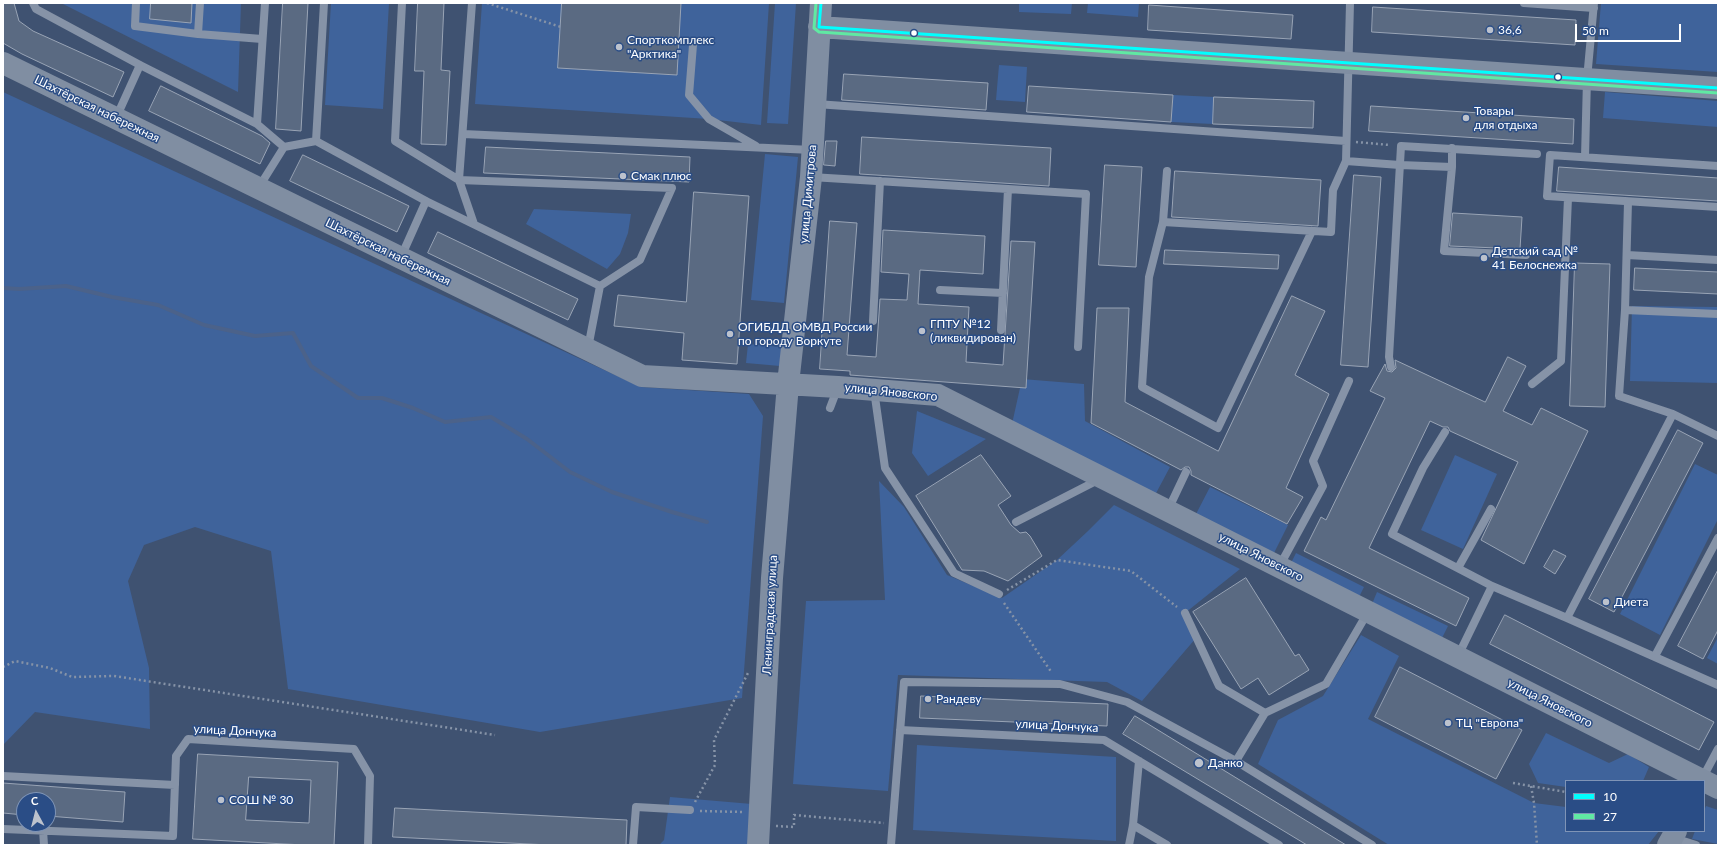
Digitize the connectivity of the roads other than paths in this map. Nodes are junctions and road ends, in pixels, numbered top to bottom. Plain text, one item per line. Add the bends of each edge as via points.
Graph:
1 (33, 3) edge
2 (136, 3) edge
3 (200, 3) edge
4 (265, 3) edge
5 (324, 3) edge
6 (402, 3) edge
7 (472, 3) edge
8 (821, 3) edge
9 (1350, 3) edge
10 (1524, 3) edge
11 (1594, 6) edge
12 (819, 27) junction
13 (198, 34) junction
14 (262, 39) junction
15 (693, 45) dead end
16 (3, 63) edge
17 (1348, 63) junction
18 (140, 65) junction
19 (1587, 79) junction
20 (1718, 88) edge
21 (815, 104) junction
22 (116, 119) junction
23 (257, 124) junction
24 (463, 134) junction
25 (316, 141) junction
26 (1346, 141) junction
27 (284, 147) junction
28 (758, 147) junction
29 (1452, 148) junction
30 (812, 150) junction
31 (1537, 154) dead end
32 (1585, 157) junction
33 (1346, 161) junction
34 (1400, 165) junction
35 (1718, 166) edge
36 (1452, 167) junction
37 (1167, 171) dead end
38 (811, 177) junction
39 (459, 180) junction
40 (880, 181) junction
41 (258, 188) junction
42 (1008, 189) junction
43 (1568, 198) junction
44 (426, 201) junction
45 (1628, 202) junction
46 (1718, 207) edge
47 (1164, 222) junction
48 (474, 224) junction
49 (1312, 231) junction
50 (1526, 255) dead end
51 (1627, 255) junction
52 (401, 258) junction
53 (1718, 260) edge
54 (600, 286) junction
55 (940, 290) dead end
56 (1003, 293) junction
57 (1625, 310) junction
58 (1718, 314) edge
59 (873, 321) dead end
60 (1001, 330) dead end
61 (1078, 347) dead end
62 (588, 349) junction
63 (1391, 367) dead end
64 (1349, 381) dead end
65 (788, 384) junction
66 (1532, 384) dead end
67 (838, 387) junction
68 (874, 389) junction
69 (830, 408) dead end
70 (1673, 414) junction
71 (1445, 432) dead end
72 (1718, 436) edge
73 (1186, 472) dead end
74 (1102, 478) junction
75 (1491, 509) dead end
76 (1167, 510) junction
77 (1016, 522) dead end
78 (1718, 538) edge
79 (1279, 567) junction
80 (1458, 568) junction
81 (1492, 586) junction
82 (999, 594) road end
83 (1368, 612) junction
84 (1185, 613) road end
85 (1567, 618) junction
86 (1655, 656) junction
87 (1458, 657) junction
88 (1718, 685) edge
89 (1265, 713) junction
90 (900, 730) junction
91 (1718, 749) edge
92 (1139, 761) junction
93 (1236, 761) junction
94 (3, 776) edge
95 (1701, 780) edge
96 (1707, 783) edge
97 (175, 785) junction
98 (690, 810) road end
99 (1133, 824) junction
100 (3, 829) edge
101 (16, 829) edge
102 (56, 831) edge
103 (43, 832) edge
104 (173, 836) junction
105 (1672, 838) edge
106 (44, 845) edge
107 (173, 845) edge
108 (368, 845) edge
109 (633, 845) edge
110 (758, 845) edge
111 (890, 845) edge
112 (1129, 845) edge
113 (1167, 845) edge
114 (1279, 845) edge
115 (1372, 845) edge
116 (1696, 845) edge

1 - 18 lane via 36,9
2 - 13 lane via 135,26
3 - 13 lane
4 - 14 lane
5 - 25 lane
6 - 39 lane via 396,141
7 - 24 lane
8 - 12 street, улица Димитрова
9 - 17 lane
10 - 11 lane
11 - 19 lane
12 - 17 street
12 - 21 street, улица Димитрова
13 - 14 lane
14 - 23 lane
15 - 28 lane via 689,95 709,119
16 - 22 street, Шахтёрская набережная
17 - 19 street
17 - 26 lane
18 - 22 lane
18 - 23 lane
19 - 20 street
19 - 32 lane
21 - 26 lane
21 - 30 street, улица Димитрова
22 - 41 street, Шахтёрская набережная
23 - 27 lane
24 - 28 lane
24 - 39 lane
25 - 27 lane
25 - 44 lane
26 - 33 lane
27 - 41 lane
28 - 30 lane
29 - 31 lane
29 - 34 lane via 1401,146
29 - 36 lane
30 - 38 street, улица Димитрова
32 - 35 lane
32 - 43 lane via 1550,155 1547,196
33 - 34 lane
33 - 49 lane via 1332,190 1331,232
34 - 36 lane
34 - 63 lane via 1389,357
36 - 50 lane via 1444,250
37 - 47 lane
38 - 40 lane
38 - 65 street, улица Димитрова
39 - 48 lane
39 - 54 lane via 672,188 640,260
40 - 42 lane
40 - 59 lane
41 - 52 street, Шахтёрская набережная
42 - 56 lane
42 - 61 lane via 1086,194
43 - 45 lane
43 - 66 lane via 1561,361
44 - 48 lane
44 - 52 lane
45 - 46 lane
45 - 51 lane
47 - 49 lane
47 - 49 lane via 1149,277 1142,387 1218,428
48 - 54 lane
51 - 53 lane
51 - 57 lane
52 - 62 street, Шахтёрская набережная
54 - 62 lane
55 - 56 lane
56 - 60 lane
57 - 58 lane
57 - 70 lane via 1619,396
62 - 65 street, Шахтёрская набережная via 642,376
64 - 79 lane via 1313,461 1323,486
65 - 67 street, улица Яновского
65 - 110 street, Ленинградская улица via 772,578
67 - 68 street, улица Яновского
67 - 69 lane
68 - 74 street, улица Яновского via 938,395
68 - 82 lane via 885,468 954,573
70 - 72 lane
70 - 85 lane
71 - 80 lane via 1423,468 1392,534
73 - 76 lane
74 - 76 street, улица Яновского
74 - 77 lane
75 - 80 lane
76 - 79 street, улица Яновского
78 - 86 lane
79 - 83 street, улица Яновского
80 - 81 lane
81 - 85 lane
81 - 87 lane
83 - 87 street, улица Яновского
83 - 89 lane via 1326,684
84 - 89 lane via 1219,686
85 - 86 lane
86 - 88 lane
87 - 95 street, улица Яновского
89 - 93 lane
90 - 92 lane, улица Дончука via 1104,740
90 - 93 lane via 904,682 1060,684 1127,702
90 - 111 lane
91 - 96 lane
92 - 99 lane
92 - 114 lane, улица Дончука
93 - 115 lane
94 - 97 lane
97 - 104 lane, улица Дончука
97 - 108 lane, улица Дончука via 176,756 188,739 354,749 370,776
98 - 109 lane via 636,807
99 - 112 lane
99 - 113 lane
100 - 101 lane
102 - 104 lane
103 - 106 lane
104 - 107 lane, улица Дончука
105 - 116 lane

